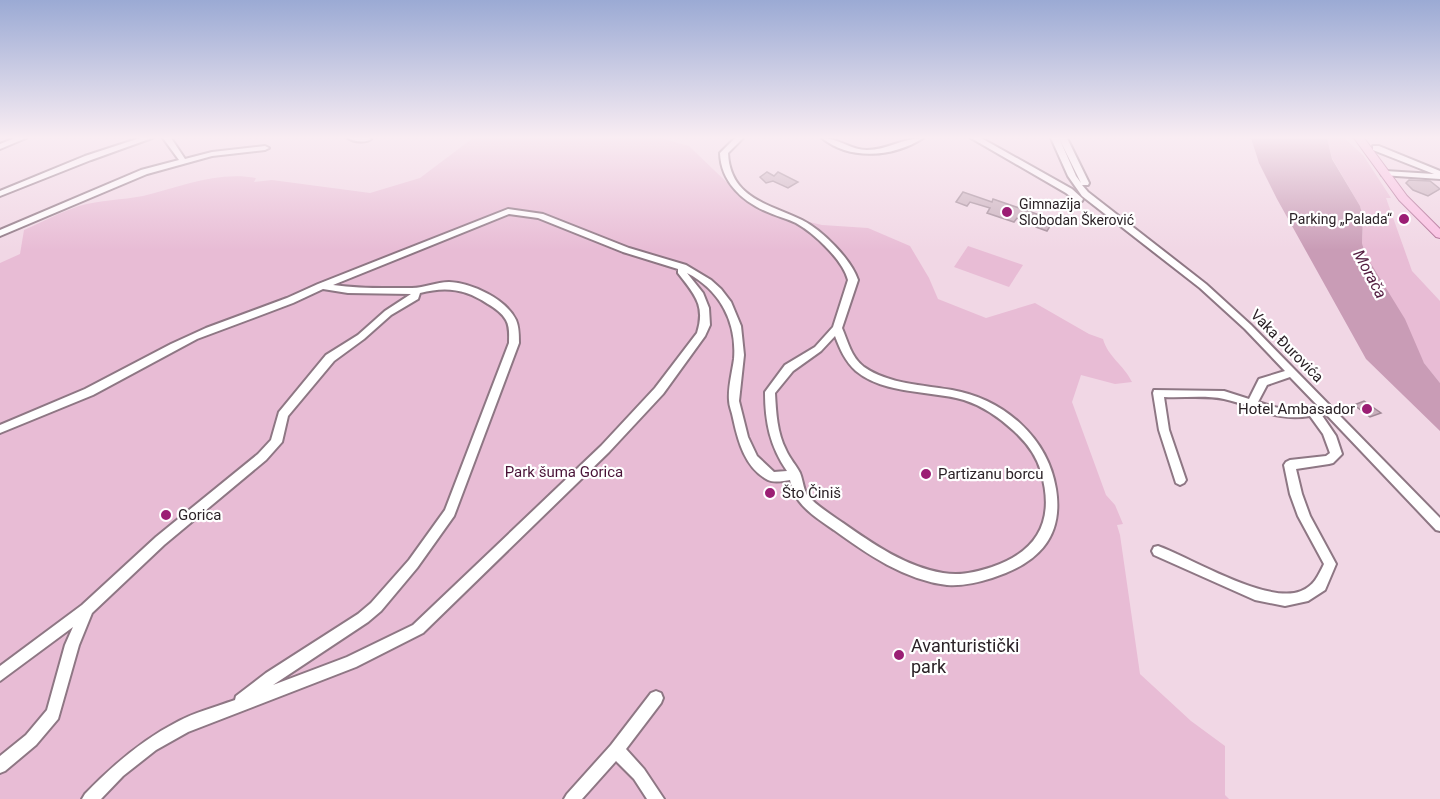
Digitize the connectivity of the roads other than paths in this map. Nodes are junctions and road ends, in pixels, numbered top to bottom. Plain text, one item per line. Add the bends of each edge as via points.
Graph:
1 (46, 175) edge
2 (135, 175) edge
3 (728, 175) edge
4 (1041, 175) edge
5 (1072, 175) edge
6 (1080, 175) edge
7 (1391, 175) edge
8 (1391, 175) edge
9 (1422, 175) edge
10 (1440, 176) edge
11 (0, 194) edge
12 (1079, 199) dead end
13 (1097, 204) junction
14 (1440, 227) edge
15 (0, 233) edge
16 (1440, 235) edge
17 (683, 267) junction
18 (321, 286) junction
19 (416, 291) junction
20 (837, 328) junction
21 (1288, 375) dead end
22 (1252, 404) junction
23 (1328, 409) junction
24 (1312, 412) junction
25 (0, 429) edge
26 (795, 475) junction
27 (1180, 480) dead end
28 (1440, 526) edge
29 (1158, 551) dead end
30 (87, 609) junction
31 (0, 674) edge
32 (656, 698) dead end
33 (231, 709) junction
34 (616, 750) junction
35 (0, 766) edge
36 (90, 799) edge
37 (572, 799) edge
38 (656, 799) edge

1 - 11 street
2 - 15 street
3 - 20 street via 767,210 809,228 847,267 853,280
4 - 12 street
5 - 13 street, Vaka Đurovića
6 - 13 street, Vaka Đurovića
7 - 14 main road
8 - 16 main road via 1403,198
9 - 10 street
13 - 23 street, Vaka Đurovića via 1225,306
17 - 18 street via 626,250 540,216 508,211
17 - 26 street via 696,272 714,288 732,311 739,352 734,402 746,448 757,466 772,477
17 - 33 street via 682,273 699,292 706,325 659,391 605,449 418,629 351,662
18 - 19 street
18 - 25 street via 297,299 195,336 119,378
19 - 30 street via 415,297 330,358 283,415 276,442 262,457 160,541
19 - 33 street via 441,285 470,288 508,313 514,327 508,362 450,512 376,607
20 - 26 street via 818,349 789,368 770,392 779,449
20 - 26 street via 852,360 862,369 892,382 956,394 989,407 1030,438 1047,470 1052,521 1037,549 1016,564 963,580 933,576 882,557 818,513 799,492
21 - 22 street via 1263,382
22 - 24 street via 1294,415
22 - 27 street via 1224,395 1158,393 1164,430
23 - 24 street
23 - 28 street, Vaka Đurovića
24 - 29 street via 1323,423 1336,454 1329,460 1290,465 1307,525 1330,564 1320,586 1302,597 1285,600 1260,596
30 - 31 street
30 - 35 street via 72,645 53,714 31,740
32 - 34 street
33 - 36 street via 184,726 151,746 117,771
34 - 37 street
34 - 38 street

